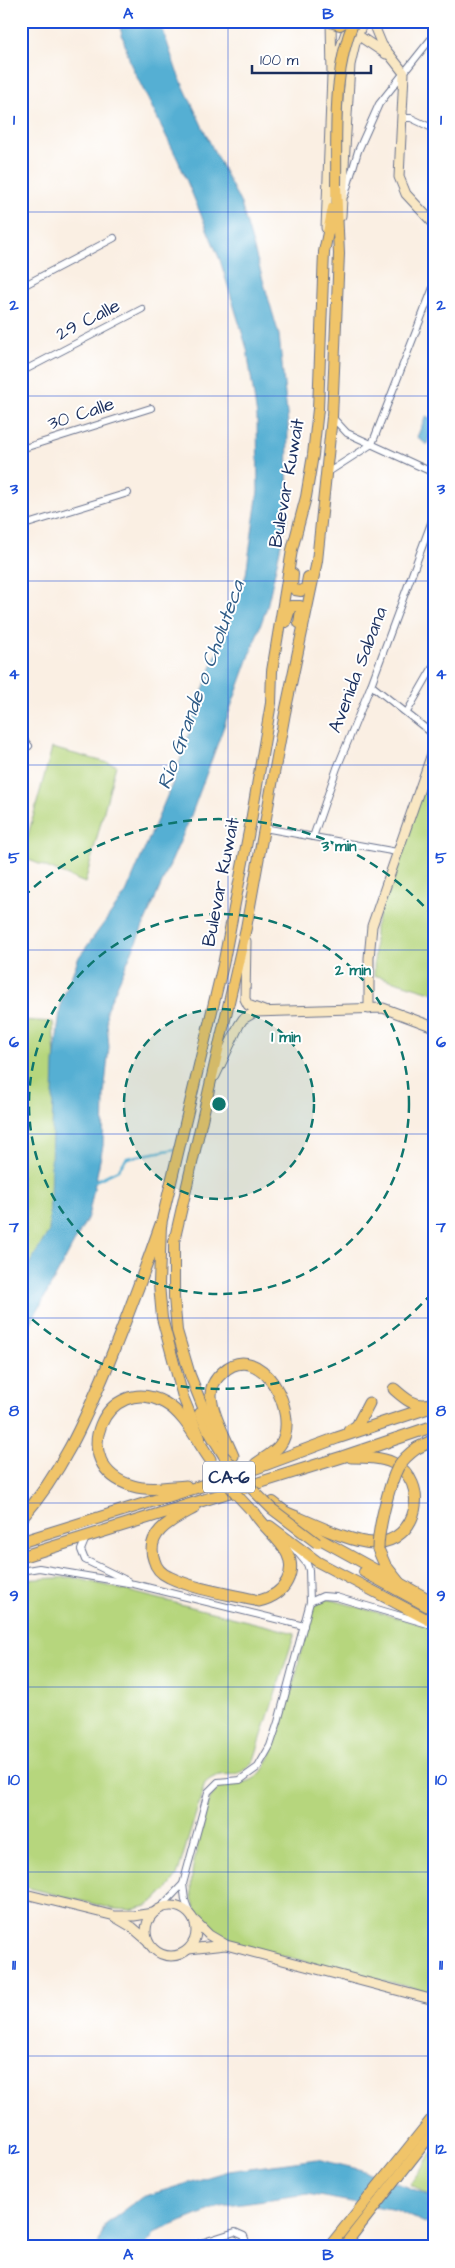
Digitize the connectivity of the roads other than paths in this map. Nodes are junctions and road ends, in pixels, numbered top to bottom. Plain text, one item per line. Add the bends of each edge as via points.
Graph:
1 (327, 21) edge
2 (331, 21) edge
3 (363, 21) edge
4 (372, 21) edge
5 (348, 22) edge
6 (357, 36) junction
7 (433, 39) edge
8 (390, 57) junction
9 (404, 73) junction
10 (332, 75) junction
11 (401, 118) junction
12 (434, 129) edge
13 (336, 189) junction
14 (342, 206) junction
15 (434, 224) edge
16 (114, 238) dead end
17 (324, 252) junction
18 (339, 254) junction
19 (434, 285) edge
20 (21, 287) edge
21 (142, 309) dead end
22 (21, 372) edge
23 (151, 408) dead end
24 (332, 418) junction
25 (372, 444) junction
26 (21, 449) edge
27 (327, 473) junction
28 (434, 473) edge
29 (128, 493) dead end
30 (306, 497) junction
31 (434, 514) edge
32 (320, 518) junction
33 (21, 526) edge
34 (434, 665) edge
35 (371, 685) junction
36 (271, 702) junction
37 (407, 712) junction
38 (285, 713) junction
39 (434, 735) edge
40 (21, 737) edge
41 (29, 746) dead end
42 (434, 748) edge
43 (264, 828) junction
44 (313, 837) junction
45 (397, 852) junction
46 (246, 928) junction
47 (370, 1009) junction
48 (264, 1011) junction
49 (434, 1027) edge
50 (212, 1083) junction
51 (161, 1224) junction
52 (394, 1389) dead end
53 (369, 1403) dead end
54 (434, 1404) edge
55 (434, 1426) edge
56 (337, 1438) junction
57 (434, 1440) edge
58 (231, 1457) junction
59 (342, 1457) junction
60 (212, 1462) junction
61 (243, 1473) junction
62 (208, 1484) junction
63 (212, 1498) junction
64 (252, 1511) junction
65 (284, 1512) junction
66 (21, 1519) edge
67 (88, 1536) junction
68 (288, 1541) junction
69 (21, 1542) edge
70 (298, 1547) junction
71 (21, 1557) edge
72 (21, 1571) edge
73 (134, 1584) junction
74 (400, 1584) junction
75 (310, 1602) junction
76 (434, 1602) edge
77 (434, 1610) edge
78 (434, 1618) edge
79 (434, 1624) edge
80 (304, 1626) junction
81 (183, 1884) junction
82 (21, 1893) edge
83 (157, 1911) junction
84 (114, 1916) junction
85 (192, 1918) junction
86 (148, 1940) junction
87 (226, 1945) junction
88 (189, 1950) junction
89 (434, 2000) edge
90 (434, 2116) edge
91 (434, 2131) edge
92 (409, 2155) junction
93 (332, 2243) edge
94 (344, 2246) edge
95 (188, 2247) edge
96 (248, 2247) edge

1 - 5 main road, bridge via 340,25
2 - 10 street, Bulevar Kuwait
3 - 6 street, Bulevar Kuwait
4 - 8 street via 376,35
5 - 6 street
5 - 10 street
5 - 13 main road, bridge via 339,79
6 - 8 street
6 - 14 street, Bulevar Kuwait via 350,65
7 - 9 street
8 - 9 street
9 - 11 street
9 - 14 street via 379,104 368,125
10 - 17 street, Bulevar Kuwait
11 - 12 street via 411,118
11 - 15 street via 398,177 409,199
13 - 17 main road
13 - 18 main road
14 - 18 street, Bulevar Kuwait
16 - 20 street
17 - 30 main road, Bulevar Kuwait via 318,409
18 - 24 main road, Bulevar Kuwait
19 - 25 street
21 - 22 street, 29 Calle
23 - 26 street, 30 Calle
24 - 25 street via 347,433
24 - 27 main road, Bulevar Kuwait
25 - 27 street
25 - 28 street
27 - 32 main road, Bulevar Kuwait
29 - 33 street
30 - 32 main road via 292,582 295,590 301,592 306,588
30 - 36 main road, Bulevar Kuwait via 292,550 272,671
31 - 35 street, Avenida Sabana
32 - 38 main road, Bulevar Kuwait via 311,598
34 - 37 street
35 - 37 street
35 - 44 street, Avenida Sabana
36 - 38 main road via 288,611 291,606 300,606
36 - 51 main road, Bulevar Kuwait via 223,965
37 - 39 street
38 - 43 main road, Bulevar Kuwait
40 - 41 street
42 - 45 street
43 - 44 street
43 - 46 main road, Bulevar Kuwait
44 - 45 street
45 - 47 street via 372,926
46 - 48 street via 245,999 248,1005
46 - 50 main road, Bulevar Kuwait
47 - 48 street
47 - 49 street via 390,1009
48 - 50 street via 248,1016 239,1025
50 - 58 main road, Bulevar Kuwait via 174,1242 174,1297 177,1331 193,1397 208,1430
51 - 60 main road, Bulevar Kuwait via 159,1284 162,1318 183,1397
51 - 66 highway via 134,1303 81,1426 59,1469
52 - 54 highway via 420,1406
53 - 56 highway via 357,1426
54 - 56 highway, CA-6
55 - 59 highway, CA-6
56 - 61 highway, CA-6
57 - 74 highway, bridge via 410,1453 398,1468 378,1533 378,1550 384,1565
58 - 61 highway via 211,1395 213,1385 222,1372 245,1364 264,1371 270,1378 282,1403 286,1426 280,1446
58 - 65 main road
58 - 77 main road, bridge via 247,1484 272,1509 316,1543
59 - 63 highway, CA-6
59 - 65 highway via 385,1460 409,1477 416,1505 410,1524 403,1531 386,1542 367,1543
60 - 62 highway via 178,1414 157,1399 133,1397 119,1402 100,1423 96,1437 97,1451 103,1464 112,1475 132,1486
60 - 64 main road, Bulevar Kuwait, bridge
61 - 62 highway, CA-6
62 - 69 highway, CA-6
63 - 64 highway via 166,1524 155,1536 153,1559 168,1577 259,1601 276,1594 288,1579 291,1560 282,1544
63 - 67 highway, CA-6
64 - 68 main road, Bulevar Kuwait
65 - 74 main road via 320,1539
67 - 71 highway, CA-6
67 - 73 street via 81,1550 85,1560
68 - 70 main road, Bulevar Kuwait
68 - 75 street via 309,1570
70 - 78 main road
70 - 79 main road, Bulevar Kuwait via 318,1562
72 - 73 street via 39,1568
73 - 80 street
74 - 76 main road
75 - 79 street via 323,1596 336,1597
75 - 80 street
80 - 81 street via 265,1758 240,1780 218,1782 210,1789
81 - 83 street
81 - 85 street
82 - 84 street
83 - 84 street
83 - 85 street via 176,1906
83 - 86 street via 146,1928
84 - 86 street
85 - 87 street via 209,1935
85 - 88 street via 196,1936
86 - 88 street via 164,1955 174,1956
87 - 88 street
87 - 89 street
90 - 92 main road
91 - 92 main road
92 - 93 main road
92 - 94 main road
95 - 96 street via 235,2232 244,2236

